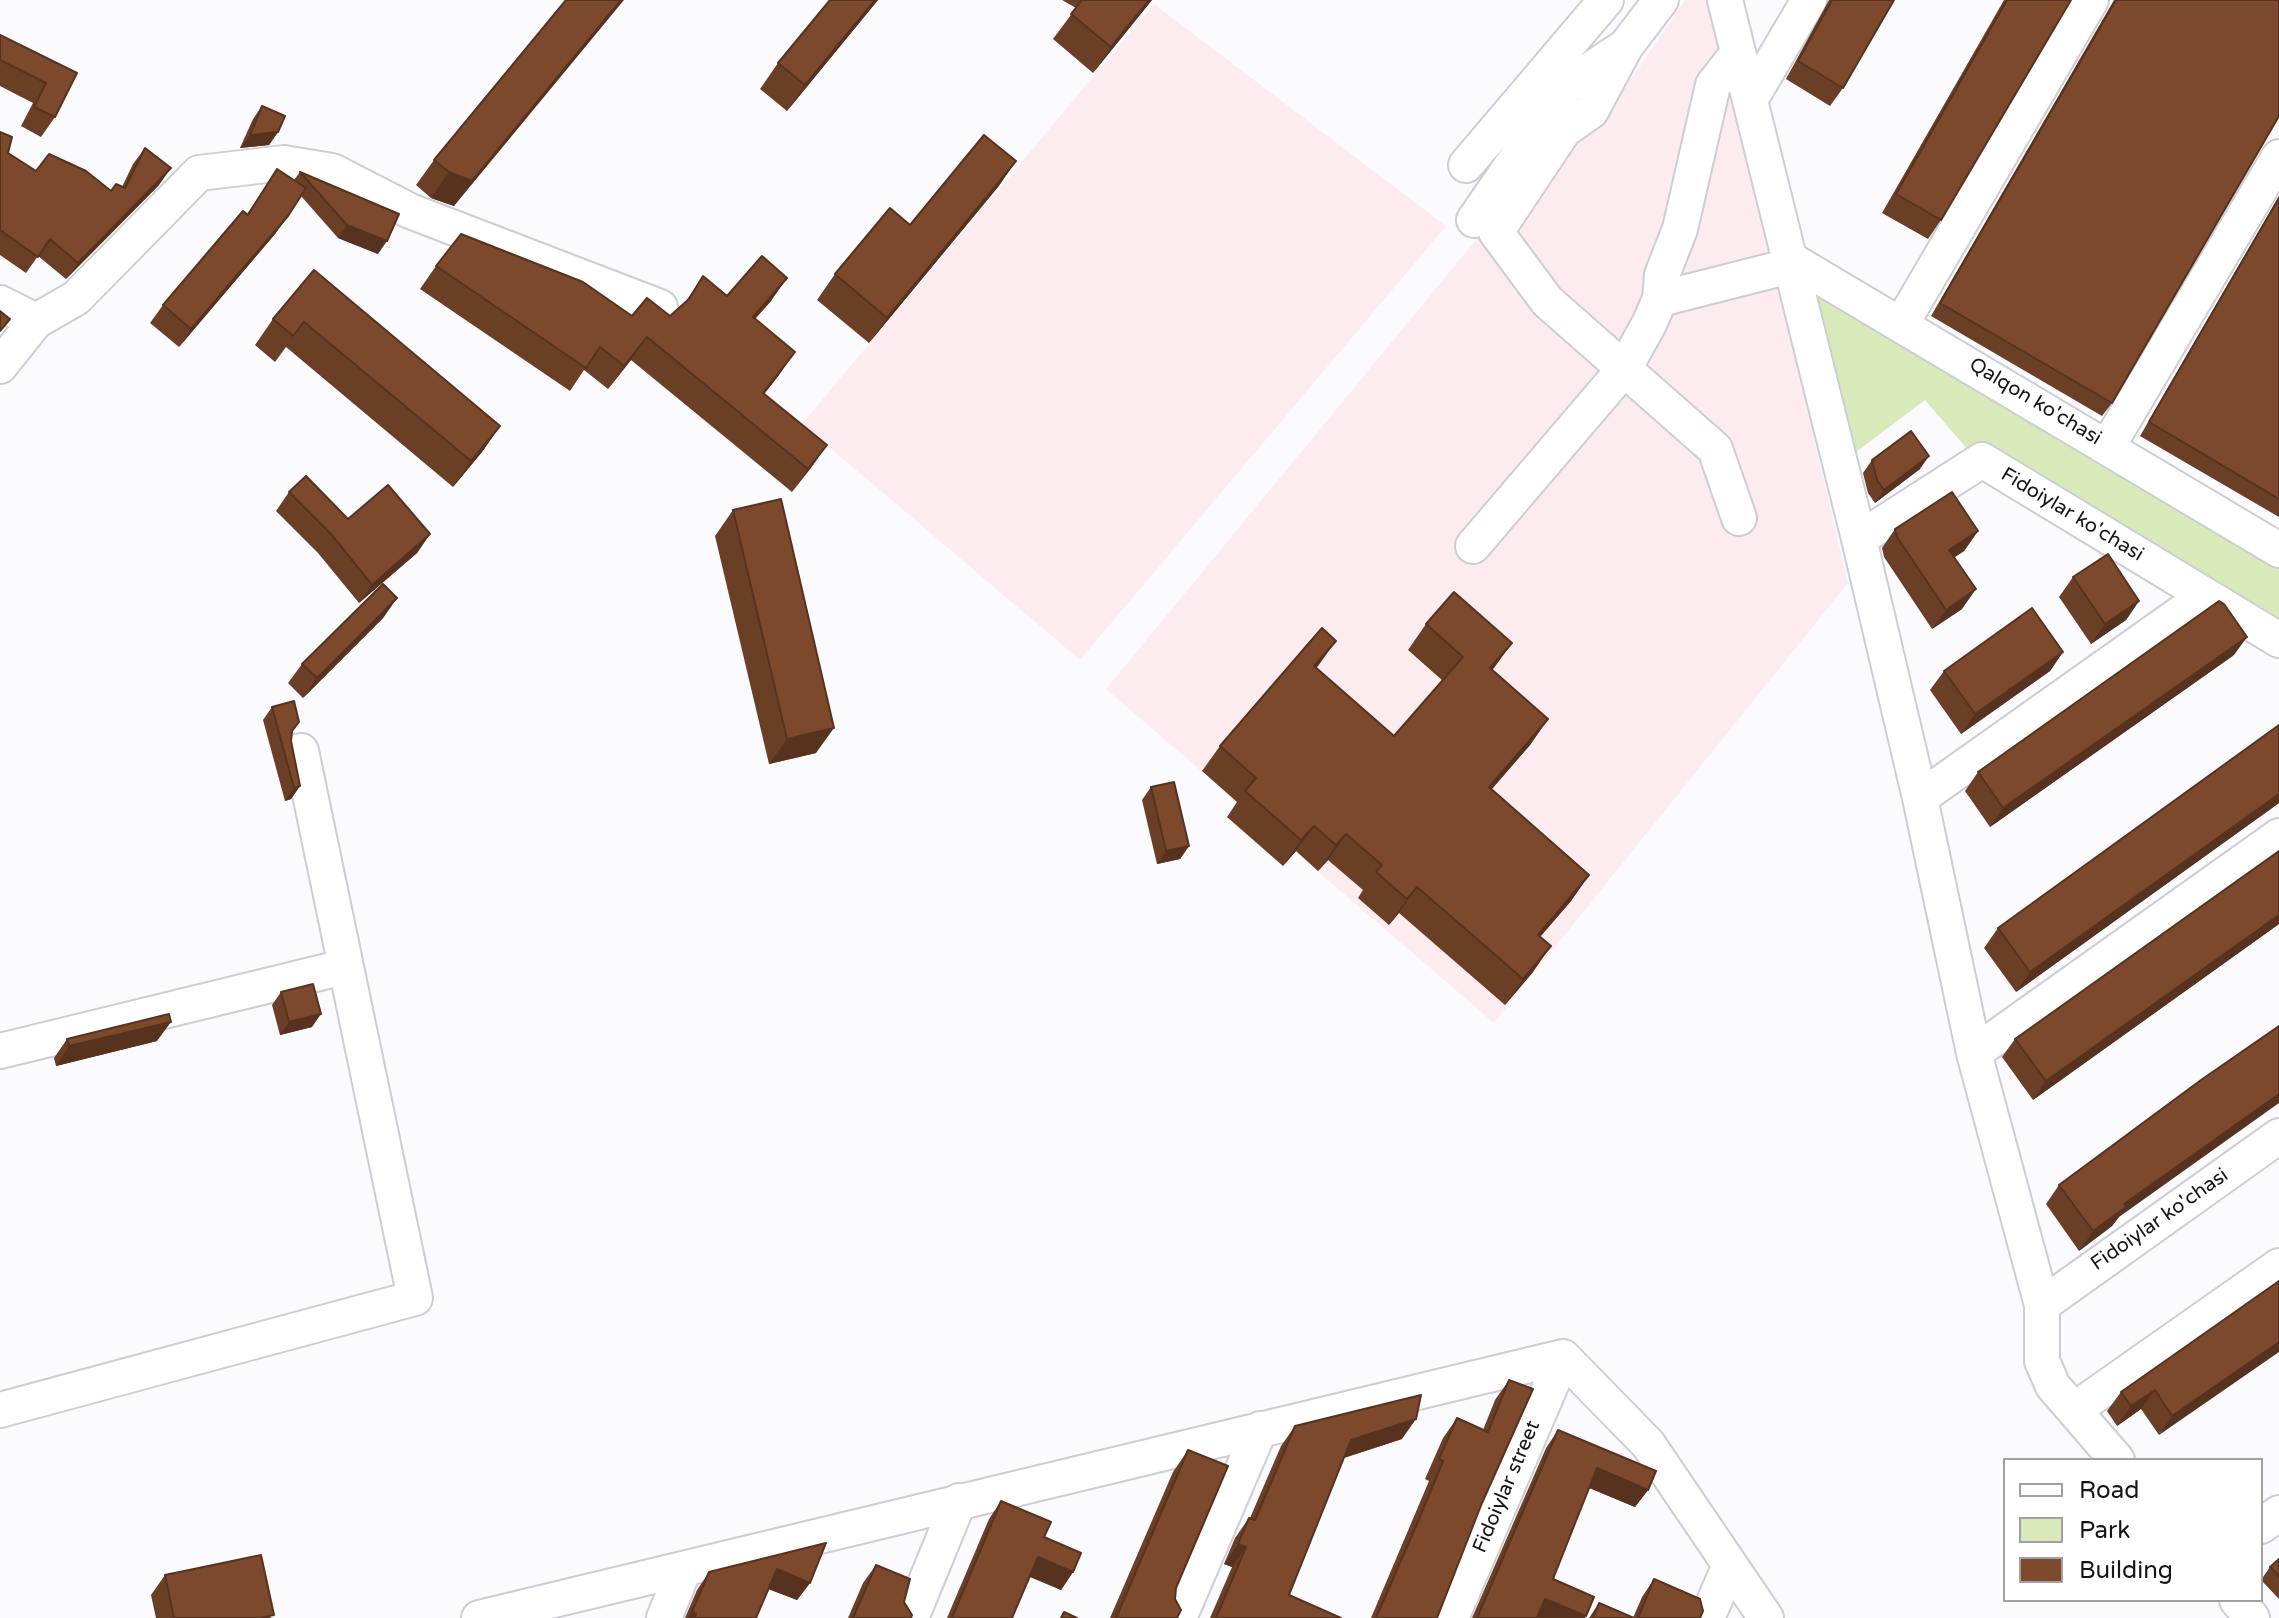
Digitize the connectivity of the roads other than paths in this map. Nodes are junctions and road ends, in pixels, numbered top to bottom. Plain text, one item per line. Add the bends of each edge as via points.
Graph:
1 (1606, 0) edge
2 (1661, 0) edge
3 (1725, 0) edge
4 (1809, 0) edge
5 (2091, 0) edge
6 (1626, 46) junction
7 (1738, 53) junction
8 (1750, 100) junction
9 (2279, 157) edge
10 (1466, 165) dead end
11 (1474, 220) dead end
12 (1789, 262) junction
13 (1660, 299) junction
14 (0, 303) edge
15 (660, 307) edge
16 (36, 321) junction
17 (1902, 323) junction
18 (0, 366) edge
19 (1624, 369) junction
20 (2108, 446) junction
21 (1739, 518) dead end
22 (1859, 539) junction
23 (1473, 546) dead end
24 (2279, 550) edge
25 (2205, 596) junction
26 (2279, 640) edge
27 (301, 751) dead end
28 (1920, 798) junction
29 (2279, 836) edge
30 (344, 967) junction
31 (0, 1051) edge
32 (1974, 1053) junction
33 (2279, 1136) edge
34 (2279, 1266) edge
35 (2042, 1305) junction
36 (1563, 1357) junction
37 (0, 1410) edge
38 (2074, 1410) junction
39 (1260, 1429) junction
40 (2115, 1458) edge
41 (959, 1501) junction
42 (1730, 1565) junction
43 (684, 1569) junction
44 (2239, 1602) edge
45 (479, 1618) edge
46 (664, 1618) edge
47 (911, 1618) edge
48 (1179, 1618) edge
49 (1451, 1618) edge
50 (1707, 1618) edge
51 (1766, 1618) edge
52 (2252, 1618) edge

1 - 10 street
2 - 6 street
3 - 7 street
4 - 8 street
5 - 17 street
6 - 11 street via 1566,86
6 - 19 street via 1591,111 1564,130 1496,232 1547,301
7 - 8 street
7 - 13 street via 1713,85
8 - 12 street
9 - 20 street
12 - 13 street
12 - 17 street, Qalqon ko'chasi
12 - 22 street
13 - 19 street
14 - 16 street
15 - 16 street via 410,211 332,171 284,163 199,173 76,298
16 - 18 street
17 - 20 street, Qalqon ko'chasi
19 - 21 street via 1715,449
19 - 23 street
20 - 24 street, Qalqon ko'chasi
22 - 25 street, Fidoiylar ko'chasi via 1982,460
22 - 28 street
25 - 26 street, Fidoiylar ko'chasi
25 - 28 street
27 - 30 street
28 - 32 street
29 - 32 street
30 - 31 street
30 - 37 street via 415,1298
32 - 35 street
33 - 35 street, Fidoiylar ko'chasi
34 - 38 street
35 - 38 street via 2042,1361 2053,1386
36 - 39 street
36 - 42 street via 1648,1444
36 - 49 street, Fidoiylar street
38 - 40 street
39 - 41 street
39 - 48 street
41 - 43 street
41 - 47 street
42 - 50 street
42 - 51 street
43 - 45 street
43 - 46 street
44 - 52 street

